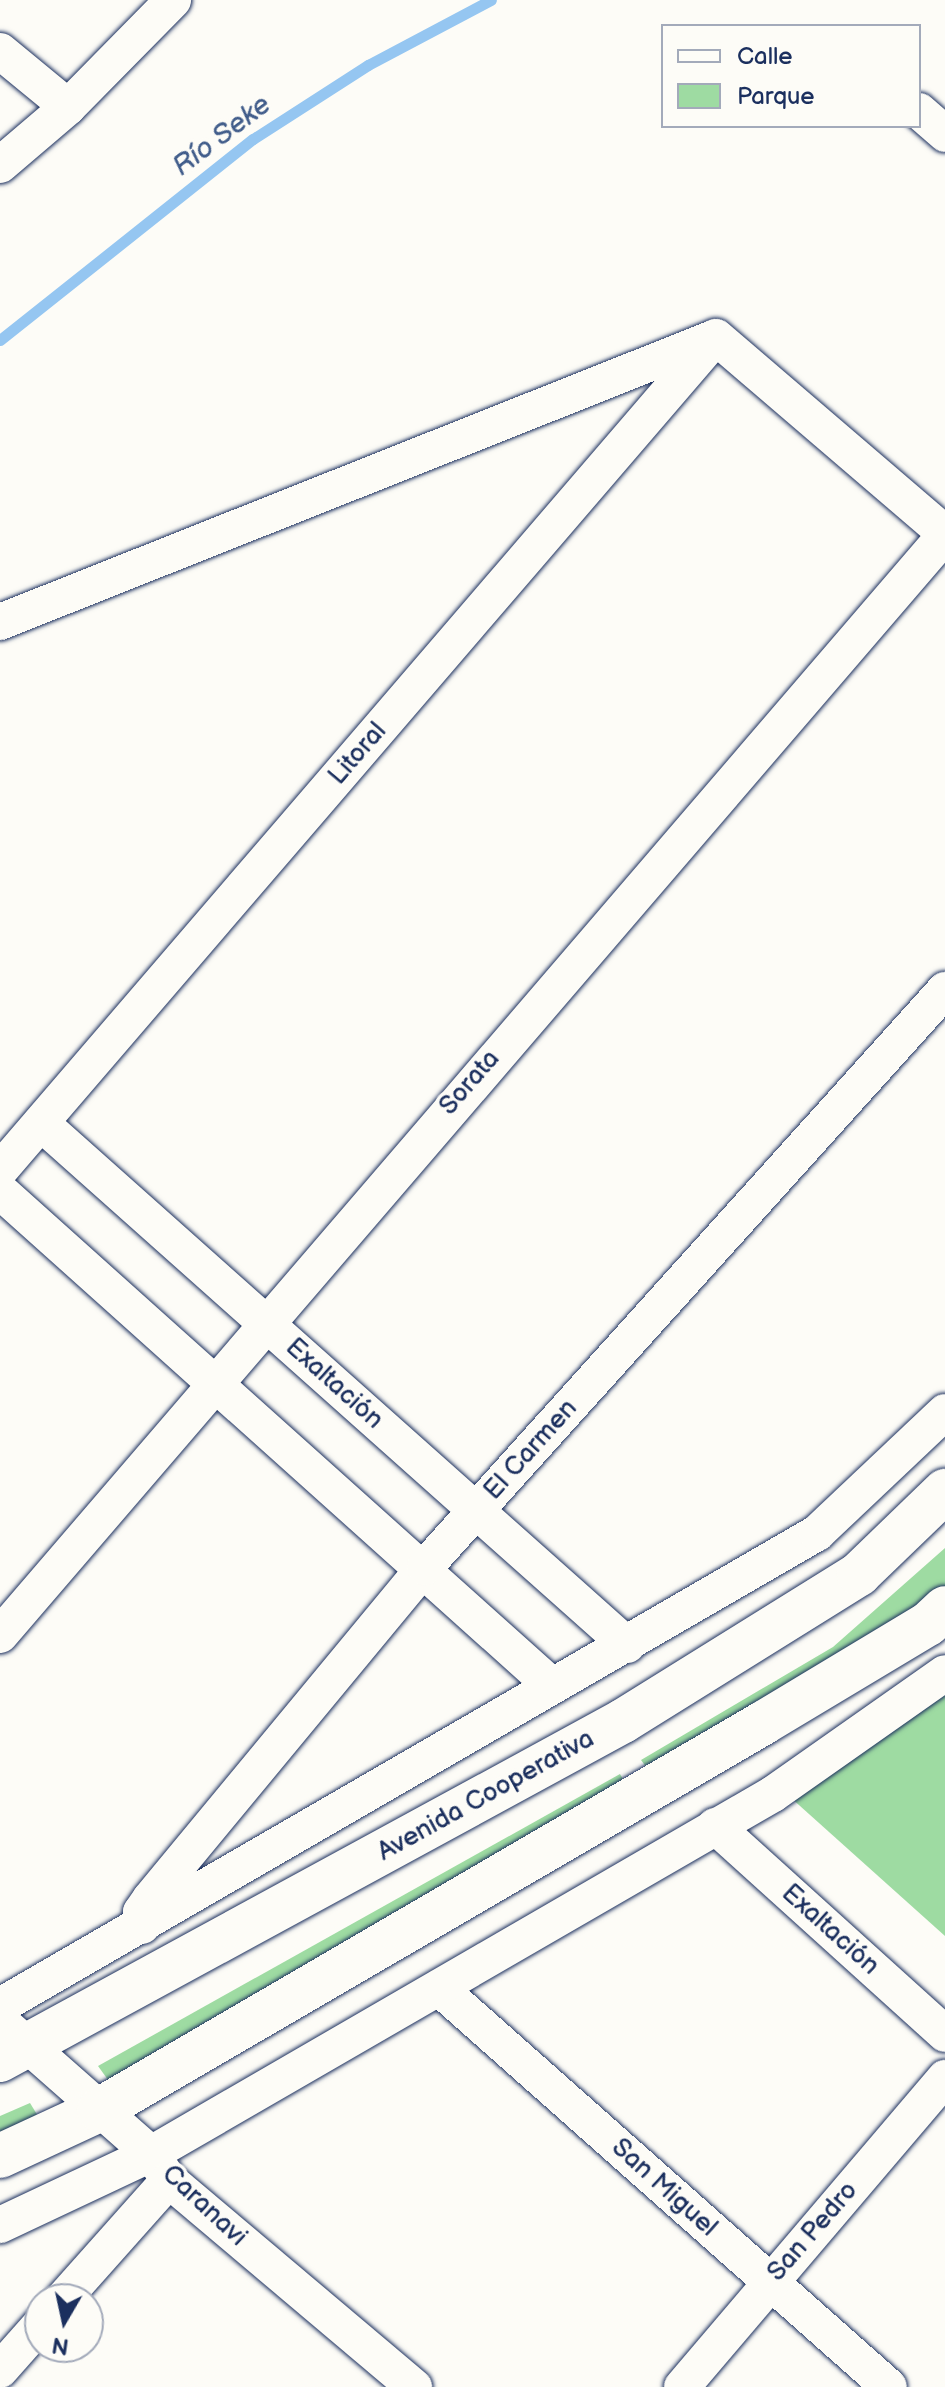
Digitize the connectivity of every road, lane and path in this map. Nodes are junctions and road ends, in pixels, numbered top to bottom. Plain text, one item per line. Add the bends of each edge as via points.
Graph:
1 (173, 0) edge
2 (0, 51) edge
3 (68, 107) junction
4 (921, 113) edge
5 (945, 134) edge
6 (0, 165) edge
7 (716, 337) junction
8 (945, 534) edge
9 (0, 622) edge
10 (945, 990) edge
11 (41, 1123) junction
12 (0, 1170) edge
13 (0, 1191) edge
14 (264, 1322) junction
15 (214, 1380) junction
16 (945, 1412) edge
17 (945, 1491) edge
18 (476, 1512) junction
19 (425, 1567) junction
20 (945, 1608) edge
21 (0, 1635) edge
22 (627, 1645) junction
23 (945, 1673) edge
24 (551, 1685) junction
25 (715, 1826) junction
26 (142, 1926) junction
27 (439, 1988) junction
28 (0, 2006) edge
29 (945, 2034) edge
30 (10, 2043) edge
31 (945, 2078) edge
32 (99, 2110) junction
33 (0, 2156) edge
34 (160, 2167) junction
35 (0, 2225) edge
36 (75, 2283) edge
37 (769, 2283) junction
38 (24, 2343) edge
39 (0, 2370) edge
40 (414, 2387) edge
41 (682, 2387) edge
42 (889, 2387) edge

1 - 3 street
2 - 3 street
3 - 6 street
4 - 5 street
7 - 8 street
7 - 9 street
7 - 11 street, Litoral
8 - 14 street, Sorata
10 - 18 street, El Carmen
11 - 12 street, Litoral
11 - 14 street, Exaltación
13 - 15 street
14 - 15 street, Sorata
14 - 18 street, Exaltación
15 - 19 street
15 - 21 street, Sorata
16 - 22 street via 817,1533
17 - 30 street, Avenida Cooperativa via 859,1574 623,1721
18 - 19 street, El Carmen
18 - 22 street, Exaltación
19 - 24 street
19 - 26 street, El Carmen via 150,1899 141,1912
20 - 32 street via 928,1624 763,1723
22 - 24 street
23 - 25 street via 773,1794
24 - 26 street
25 - 27 street
25 - 29 street, Exaltación
26 - 28 street
27 - 34 street
27 - 37 street, San Miguel
30 - 32 street, Caranavi
31 - 37 street, San Pedro
32 - 33 street
32 - 34 street, Caranavi
34 - 35 street
34 - 36 street
34 - 40 street, Caranavi
37 - 41 street, San Pedro
37 - 42 street, San Miguel
38 - 39 street

